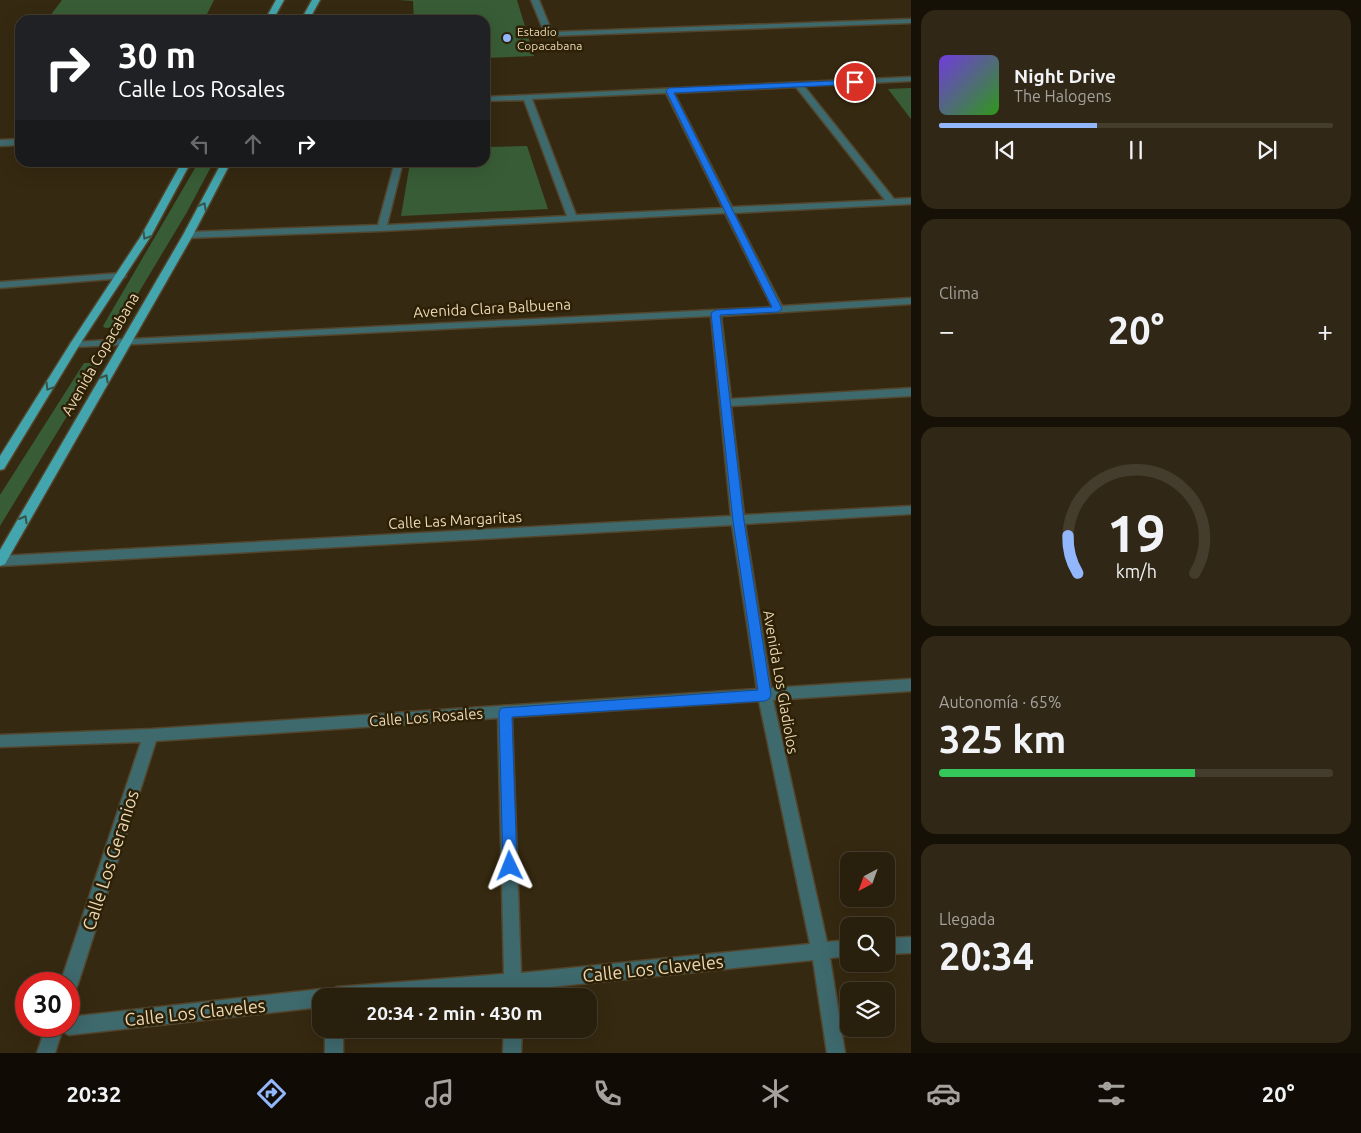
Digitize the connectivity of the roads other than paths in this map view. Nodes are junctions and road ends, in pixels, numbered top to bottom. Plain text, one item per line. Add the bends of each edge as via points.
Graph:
1 (280, 0) edge
2 (316, 0) edge
3 (535, 0) edge
4 (272, 15) edge
5 (308, 15) edge
6 (911, 20) edge
7 (911, 79) edge
8 (799, 85) junction
9 (669, 91) junction
10 (527, 97) junction
11 (490, 99) edge
12 (15, 142) edge
13 (0, 143) edge
14 (184, 167) edge
15 (224, 167) edge
16 (398, 167) edge
17 (911, 201) edge
18 (892, 202) junction
19 (729, 211) junction
20 (573, 219) junction
21 (382, 228) junction
22 (188, 235) junction
23 (120, 276) junction
24 (0, 285) edge
25 (911, 301) edge
26 (778, 309) junction
27 (716, 313) junction
28 (127, 341) junction
29 (75, 344) junction
30 (911, 392) edge
31 (726, 402) junction
32 (0, 466) edge
33 (911, 510) edge
34 (738, 521) junction
35 (0, 561) edge
36 (911, 685) edge
37 (765, 695) junction
38 (505, 712) junction
39 (151, 735) junction
40 (0, 741) edge
41 (911, 944) edge
42 (895, 945) edge
43 (840, 949) edge
44 (820, 950) junction
45 (73, 972) edge
46 (513, 988) edge
47 (521, 988) edge
48 (312, 999) edge
49 (80, 1024) edge
50 (55, 1037) edge
51 (334, 1038) edge
52 (513, 1038) edge
53 (46, 1053) edge
54 (334, 1053) edge
55 (512, 1053) edge
56 (836, 1053) edge

1 - 4 main road
2 - 5 main road
3 - 6 street via 548,34
7 - 8 street
8 - 9 street
8 - 18 street
9 - 10 street
9 - 19 street
10 - 11 street
10 - 20 street
12 - 13 street
14 -> 23 main road, Avenida Copacabana
22 -> 15 main road, Avenida Copacabana
16 - 21 street
17 - 18 street
18 - 19 street
19 - 20 street
19 - 26 street
20 - 21 street
21 - 22 street
22 - 28 main road, Avenida Copacabana
23 - 24 street
23 - 29 main road, Avenida Copacabana
25 - 26 street, Avenida Clara Balbuena
26 - 27 street, Avenida Clara Balbuena
27 - 28 street, Avenida Clara Balbuena
27 - 31 street, Avenida Los Gladiolos
28 - 29 street, Avenida Clara Balbuena
35 -> 28 main road, Avenida Copacabana
29 -> 32 main road, Avenida Copacabana
30 - 31 street
31 - 34 street, Avenida Los Gladiolos
33 - 34 street, Calle Las Margaritas
34 - 35 street, Calle Las Margaritas
34 - 37 street, Avenida Los Gladiolos
36 - 37 street, Calle Los Rosales
37 - 38 street, Calle Los Rosales
37 - 44 street, Avenida Los Gladiolos
38 - 39 street, Calle Los Rosales
38 - 46 street
39 - 40 street, Calle Los Rosales
39 - 45 street, Calle Los Geranios
41 - 42 street
43 - 44 street, Calle Los Claveles
44 - 47 street, Calle Los Claveles
44 - 56 street, Avenida Los Gladiolos
48 - 49 street, Calle Los Claveles
50 - 53 street
51 - 54 street
52 - 55 street

